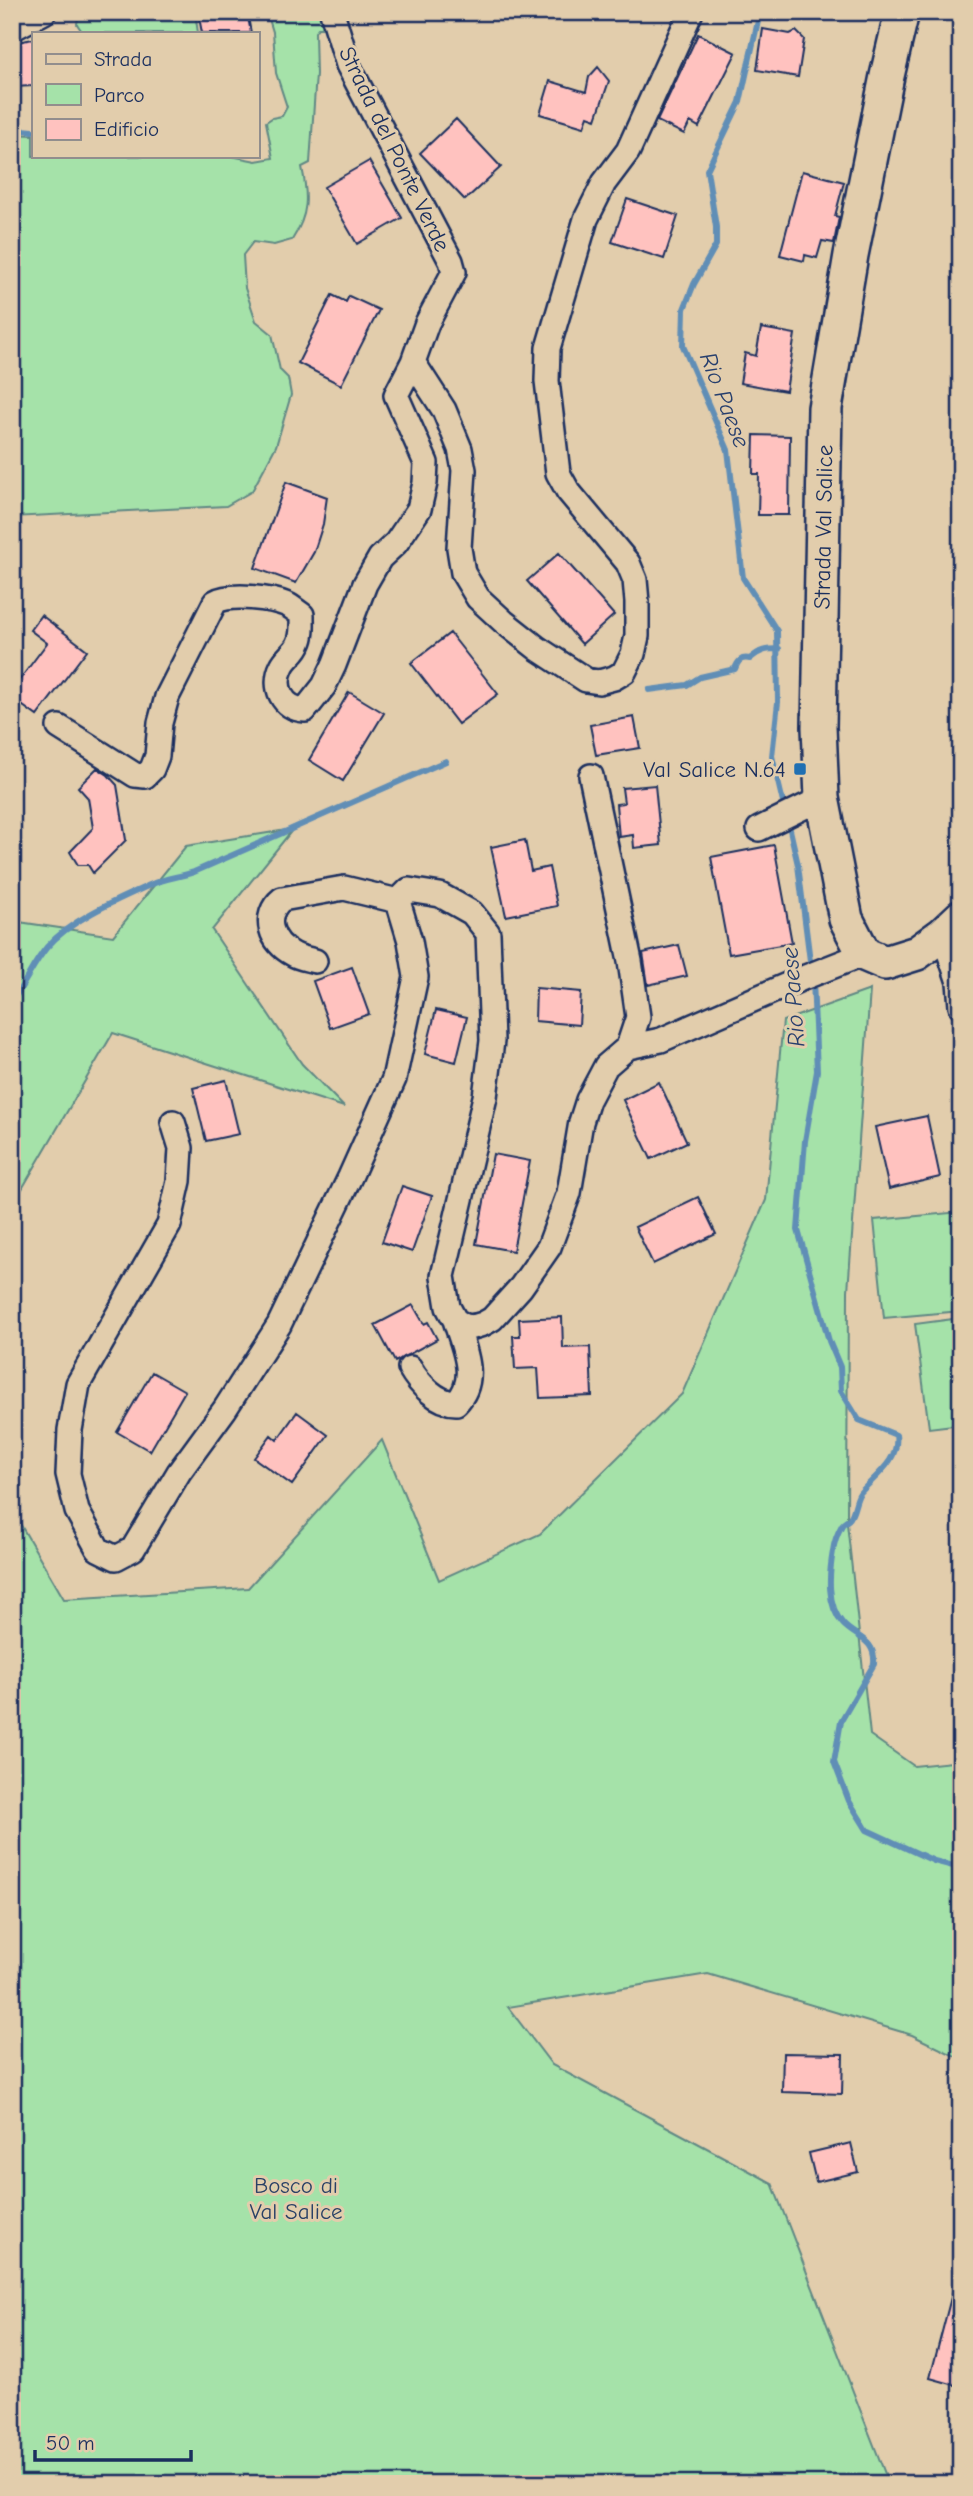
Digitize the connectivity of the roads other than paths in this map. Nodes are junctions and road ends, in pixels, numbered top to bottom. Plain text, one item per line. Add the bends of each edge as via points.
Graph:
1 (44, 12) edge
2 (332, 12) edge
3 (691, 12) edge
4 (902, 12) edge
5 (12, 29) edge
6 (413, 362) junction
7 (59, 727) dead end
8 (591, 776) dead end
9 (822, 797) junction
10 (775, 820) dead end
11 (398, 901) junction
12 (952, 925) edge
13 (864, 954) junction
14 (315, 961) dead end
15 (961, 1006) edge
16 (628, 1047) junction
17 (173, 1122) dead end
18 (455, 1320) junction
19 (410, 1368) dead end

1 - 5 street
2 - 6 street, Strada del Ponte Verde via 348,65 454,272 426,323
3 - 6 street via 628,151 604,183 586,219 548,348 547,382 558,473 628,564 635,580 637,636 624,672 599,682 586,680 526,639 478,598 463,573 459,548 464,470 460,449 444,411
4 - 9 street, Strada Val Salice via 851,255 825,408 819,727
6 - 7 street, Strada del Ponte Verde via 396,395 426,463 419,509 365,584 324,686 305,710 284,703 278,683 282,666 299,645 302,615 271,601 221,598 167,697 157,756 145,776 135,775
8 - 16 street via 638,1017
9 - 10 street
9 - 13 street, Strada Val Salice via 846,919
11 - 14 street via 344,888 282,899 270,916 271,930 278,943 294,955
11 - 17 street via 416,977 394,1079 278,1325 133,1549 116,1558 98,1549 76,1511 68,1474 70,1430 78,1384 169,1225 181,1148
11 - 18 street via 409,890 440,895 472,913 488,933 491,1052 485,1097 443,1276
12 - 13 street via 917,953 885,963
12 - 15 street
13 - 16 street via 661,1040
16 - 18 street via 606,1066 588,1100 569,1193 549,1247 492,1318 473,1327
18 - 19 street via 470,1372 456,1403 448,1403 420,1384

